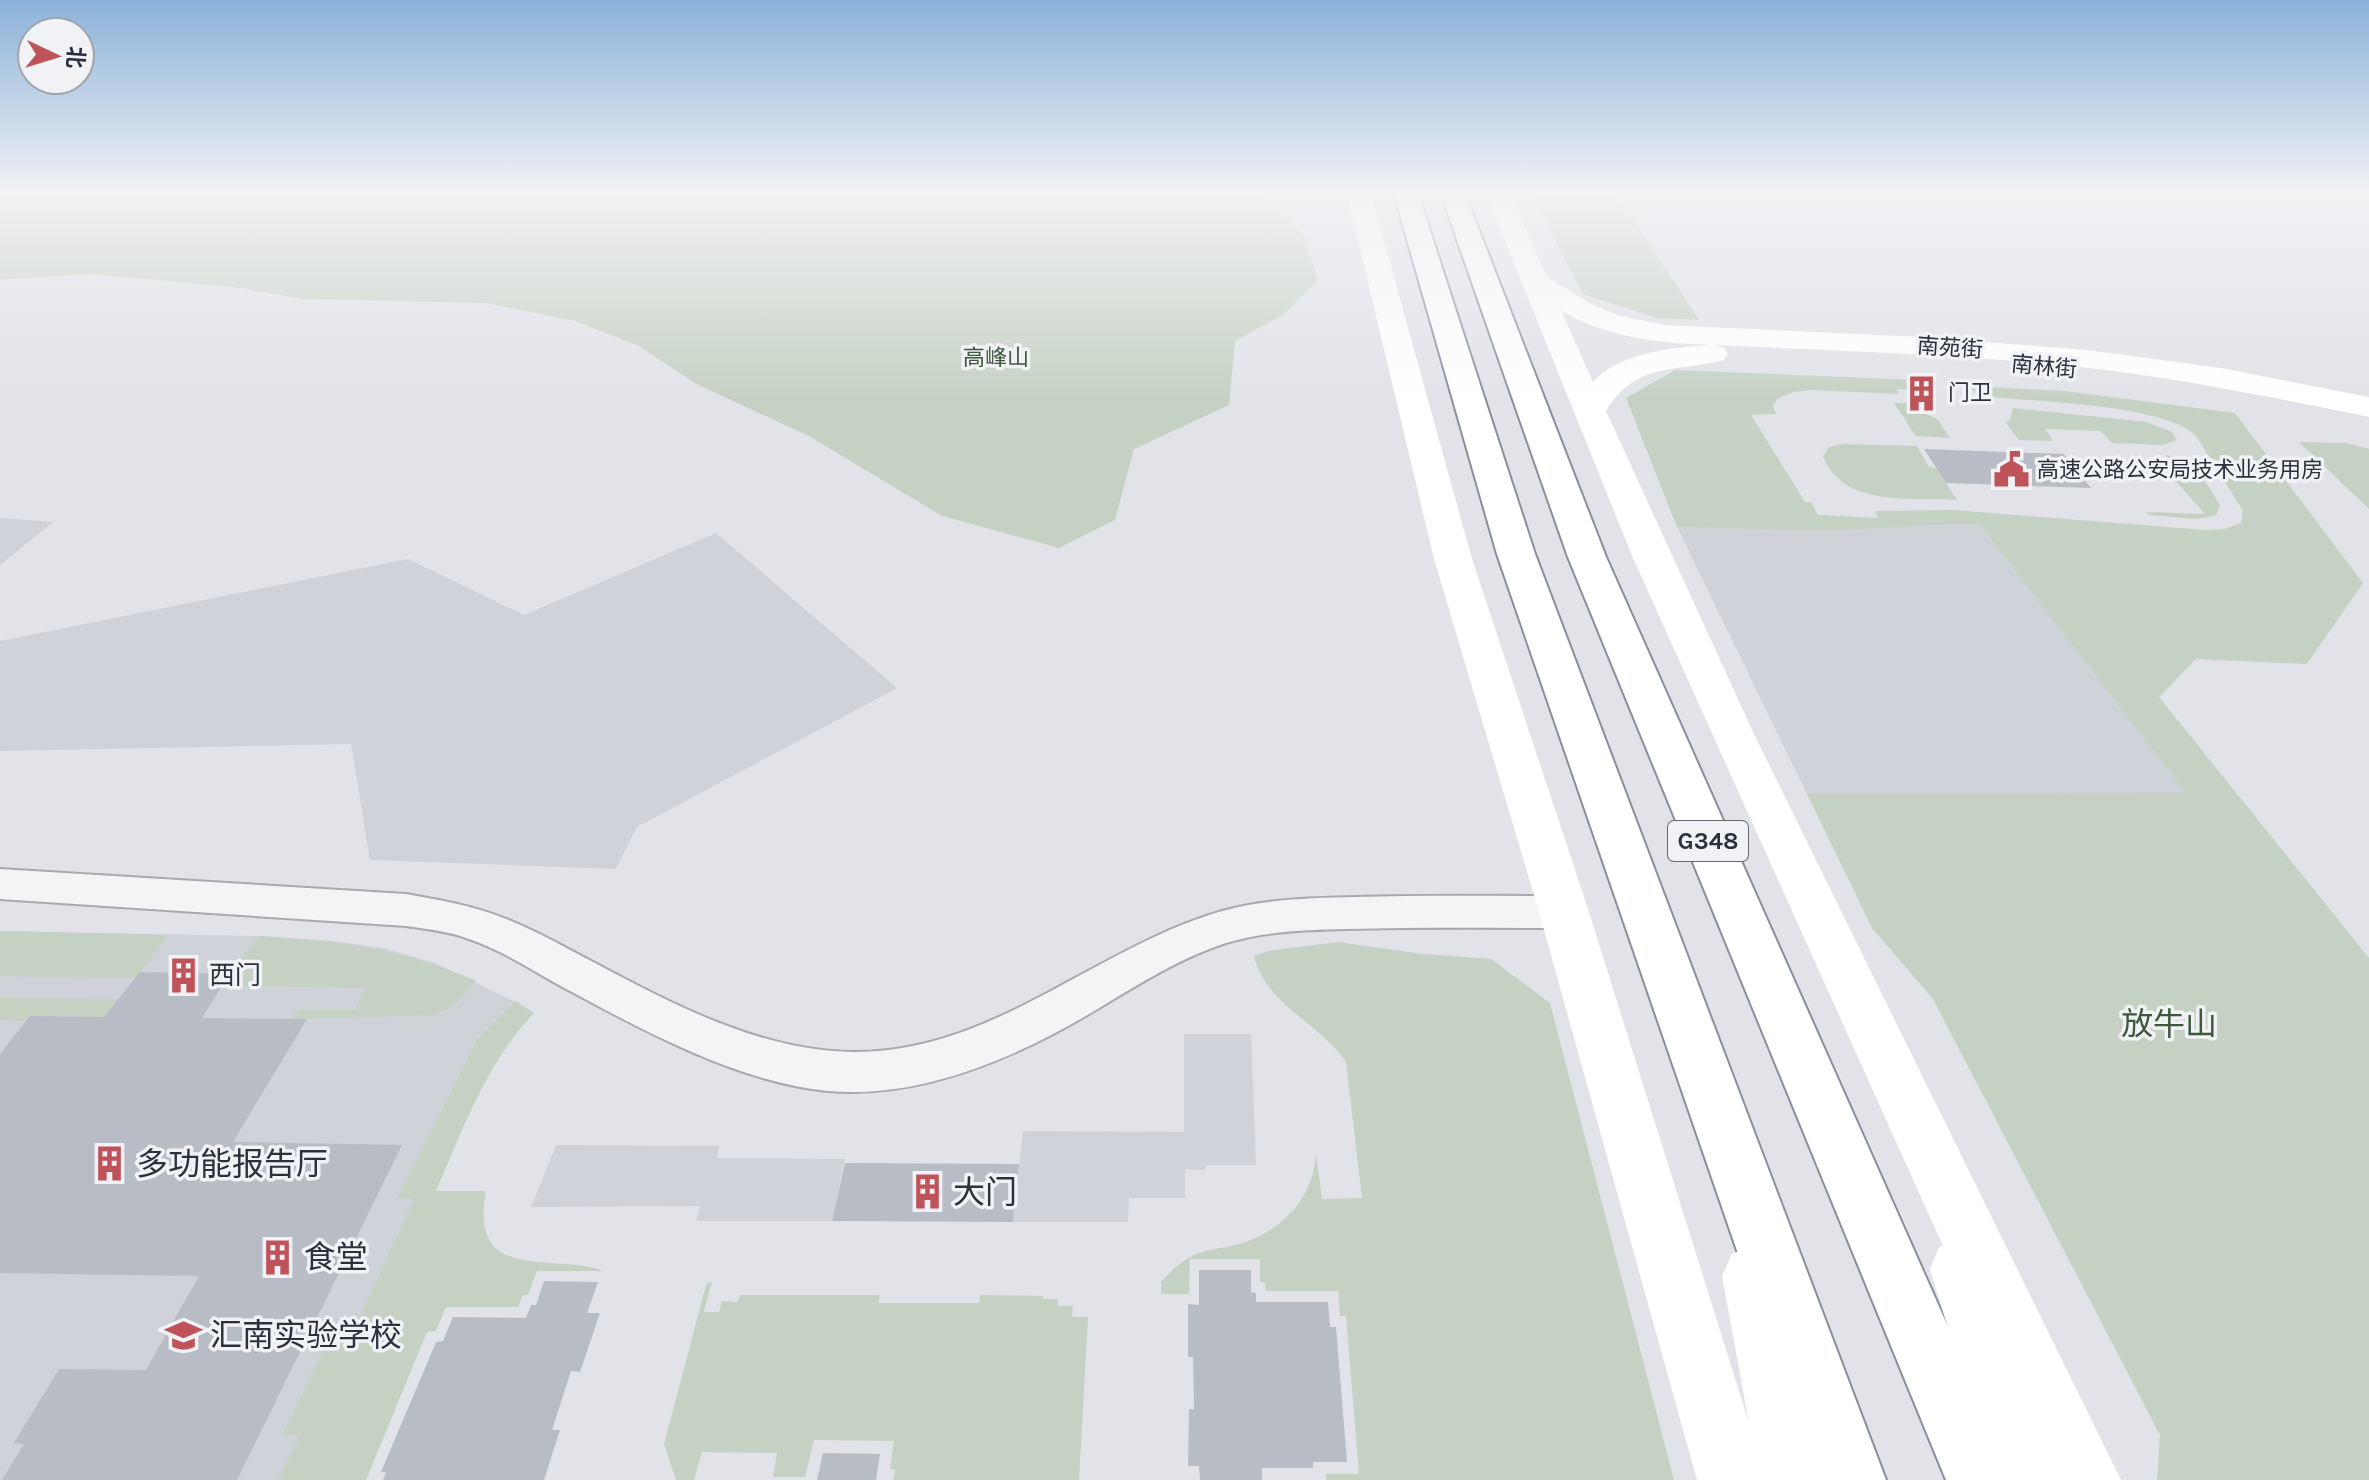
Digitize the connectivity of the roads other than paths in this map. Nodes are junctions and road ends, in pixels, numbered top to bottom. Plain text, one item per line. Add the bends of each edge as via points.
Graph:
1 (1377, 263) edge
2 (1427, 263) edge
3 (1478, 263) edge
4 (1529, 263) edge
5 (1538, 283) junction
6 (2369, 407) edge
7 (1591, 409) junction
8 (2369, 420) edge
9 (0, 884) edge
10 (1564, 912) junction
11 (1904, 1093) junction
12 (1723, 1120) junction
13 (1732, 1480) edge
14 (1795, 1480) edge
15 (1851, 1480) edge
16 (1981, 1480) edge
17 (2029, 1480) edge
18 (2086, 1480) edge

1 - 10 main road via 1453,559
2 - 12 main road, G348 via 1516,554
3 - 16 main road, G348 via 1587,557
4 - 5 main road
5 - 6 main road, 南苑街 via 1612,323 1666,334 2087,359 2221,377
5 - 7 main road
7 - 8 main road, 南林街 via 1607,385 1626,373 1685,355 1721,353 2008,363 2098,372
7 - 11 main road via 1732,734
9 - 10 street via 406,910 472,923 715,1038 774,1062 828,1071 928,1063 986,1046 1165,949 1221,928 1269,918 1373,912
10 - 13 main road
11 - 17 main road
11 - 18 main road
12 - 14 main road
12 - 15 main road, G348

